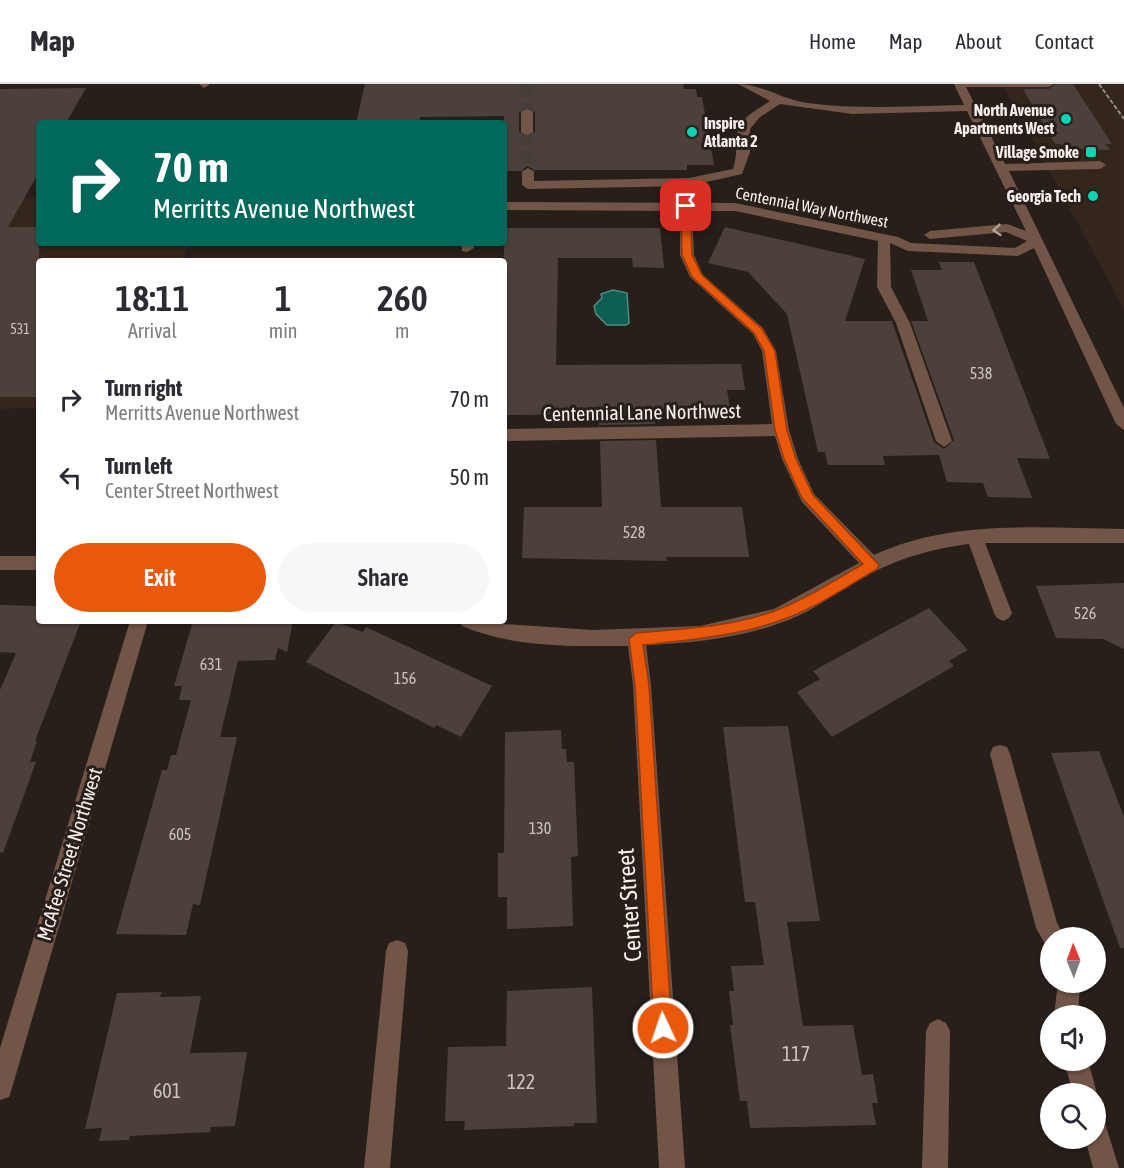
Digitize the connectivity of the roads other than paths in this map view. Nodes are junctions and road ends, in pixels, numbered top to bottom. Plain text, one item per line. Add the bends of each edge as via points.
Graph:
1 (743, 84) edge
2 (959, 84) edge
3 (1049, 84) edge
4 (779, 100) junction
5 (971, 108) junction
6 (527, 112) tunnel mouth
7 (527, 132) tunnel mouth
8 (1100, 165) dead end
9 (1001, 168) junction
10 (528, 172) dead end
11 (686, 206) junction
12 (507, 207) edge
13 (891, 240) junction
14 (1037, 240) junction
15 (956, 241) junction
16 (1124, 424) edge
17 (781, 430) junction
18 (507, 435) edge
19 (944, 441) dead end
20 (1124, 536) edge
21 (975, 538) junction
22 (36, 562) edge
23 (0, 563) edge
24 (872, 565) junction
25 (1003, 613) dead end
26 (138, 624) edge
27 (482, 624) edge
28 (636, 639) junction
29 (1000, 754) dead end
30 (1047, 927) edge
31 (397, 951) dead end
32 (938, 1031) dead end
33 (0, 1088) edge
34 (1101, 1149) edge
35 (377, 1168) edge
36 (672, 1168) edge
37 (935, 1168) edge
38 (1106, 1168) edge

1 - 4 street
2 - 3 street
2 - 5 street
4 - 5 street via 815,108
4 - 10 street via 756,115 744,129 744,152 738,171 689,182 574,186 528,185
5 - 9 street
6 - 7 street
8 - 9 street
9 - 14 street
11 - 12 street, Centennial Way Northwest
11 - 13 street, Centennial Way Northwest via 735,207
11 - 17 street via 687,255 697,277 758,331 769,351
13 - 15 street, Centennial Way Northwest via 908,246
13 - 19 street via 884,287 903,323
14 -> 15 street via 1006,228
14 - 15 street via 1018,252
14 - 16 street
17 - 18 street, Centennial Lane Northwest
17 - 24 street via 808,498
20 - 21 street
21 - 24 street via 951,539 902,551
21 - 25 street
22 - 23 street
24 - 28 street via 812,601 777,616 708,633
26 - 33 street, McAfee Street Northwest
27 - 28 street via 531,635
28 - 36 street, Center Street
29 - 30 street
31 - 35 street
32 - 37 street
34 - 38 street

